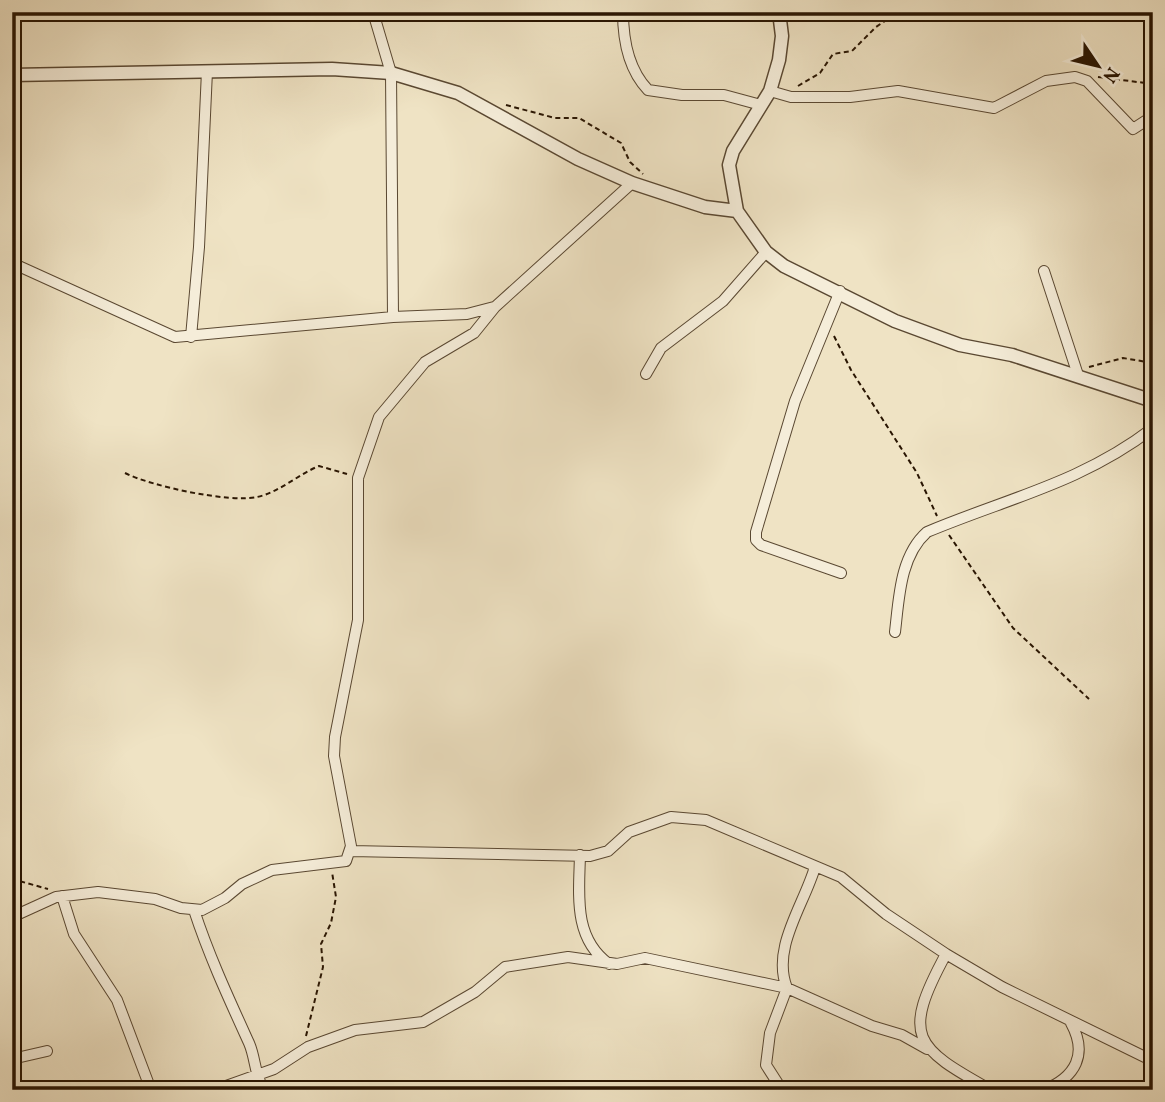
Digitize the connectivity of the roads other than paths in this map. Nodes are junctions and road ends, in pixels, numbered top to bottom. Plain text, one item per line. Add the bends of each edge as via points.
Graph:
1 (373, 12) edge
2 (623, 12) edge
3 (779, 12) edge
4 (207, 71) junction
5 (391, 73) junction
6 (12, 75) edge
7 (776, 93) junction
8 (761, 105) junction
9 (1153, 116) edge
10 (632, 183) junction
11 (737, 211) junction
12 (766, 252) junction
13 (12, 263) edge
14 (1044, 271) dead end
15 (840, 291) junction
16 (495, 307) junction
17 (393, 317) junction
18 (191, 337) junction
19 (1077, 373) junction
20 (646, 374) dead end
21 (1153, 401) edge
22 (1153, 428) edge
23 (841, 573) dead end
24 (895, 632) dead end
25 (351, 851) junction
26 (580, 855) junction
27 (815, 867) junction
28 (58, 893) junction
29 (194, 910) junction
30 (12, 918) edge
31 (946, 954) junction
32 (609, 964) junction
33 (787, 988) junction
34 (1071, 1022) junction
35 (927, 1049) junction
36 (47, 1051) dead end
37 (12, 1059) edge
38 (1153, 1061) edge
39 (255, 1076) junction
40 (151, 1090) edge
41 (215, 1090) edge
42 (264, 1090) edge
43 (782, 1090) edge
44 (991, 1090) edge
45 (1044, 1090) edge

1 - 5 street
2 - 8 street via 623,39 648,90 724,95
3 - 7 street via 782,36
4 - 5 street
4 - 6 street
4 - 18 street
5 - 10 street via 443,86
5 - 17 street
7 - 8 street
7 - 9 street via 850,97 898,91 994,108 1046,81 1075,77 1087,81 1133,129
8 - 11 street via 730,158
10 - 11 street via 705,207
10 - 16 street
11 - 12 street
12 - 15 street via 784,266
12 - 20 street via 723,301 661,348
13 - 18 street via 167,335
14 - 19 street
15 - 19 street via 895,321 960,345
15 - 23 street via 795,401 756,541
16 - 17 street via 467,314
16 - 25 street via 474,333 425,362 393,397 379,417 358,478 358,620 336,723 334,756
17 - 18 street
19 - 21 street
22 - 24 street via 1107,461 942,525 918,540 907,561
25 - 26 street
25 - 29 street via 346,861 272,870 215,904
26 - 27 street via 608,851 629,832 684,816 706,820
26 - 32 street via 579,911 584,931
27 - 31 street via 850,884
27 - 33 street via 782,958
28 - 29 street via 117,894
28 - 30 street
28 - 40 street via 74,934 117,1000
29 - 39 street via 253,1055
31 - 34 street
31 - 35 street via 919,1018
32 - 33 street via 645,958
32 - 39 street via 568,957 505,967 475,992 423,1022 355,1030 308,1047
33 - 35 street
33 - 43 street via 770,1033 766,1065
34 - 38 street
34 - 45 street via 1078,1035 1078,1063 1069,1075
35 - 44 street
36 - 37 street
39 - 41 street
39 - 42 street

